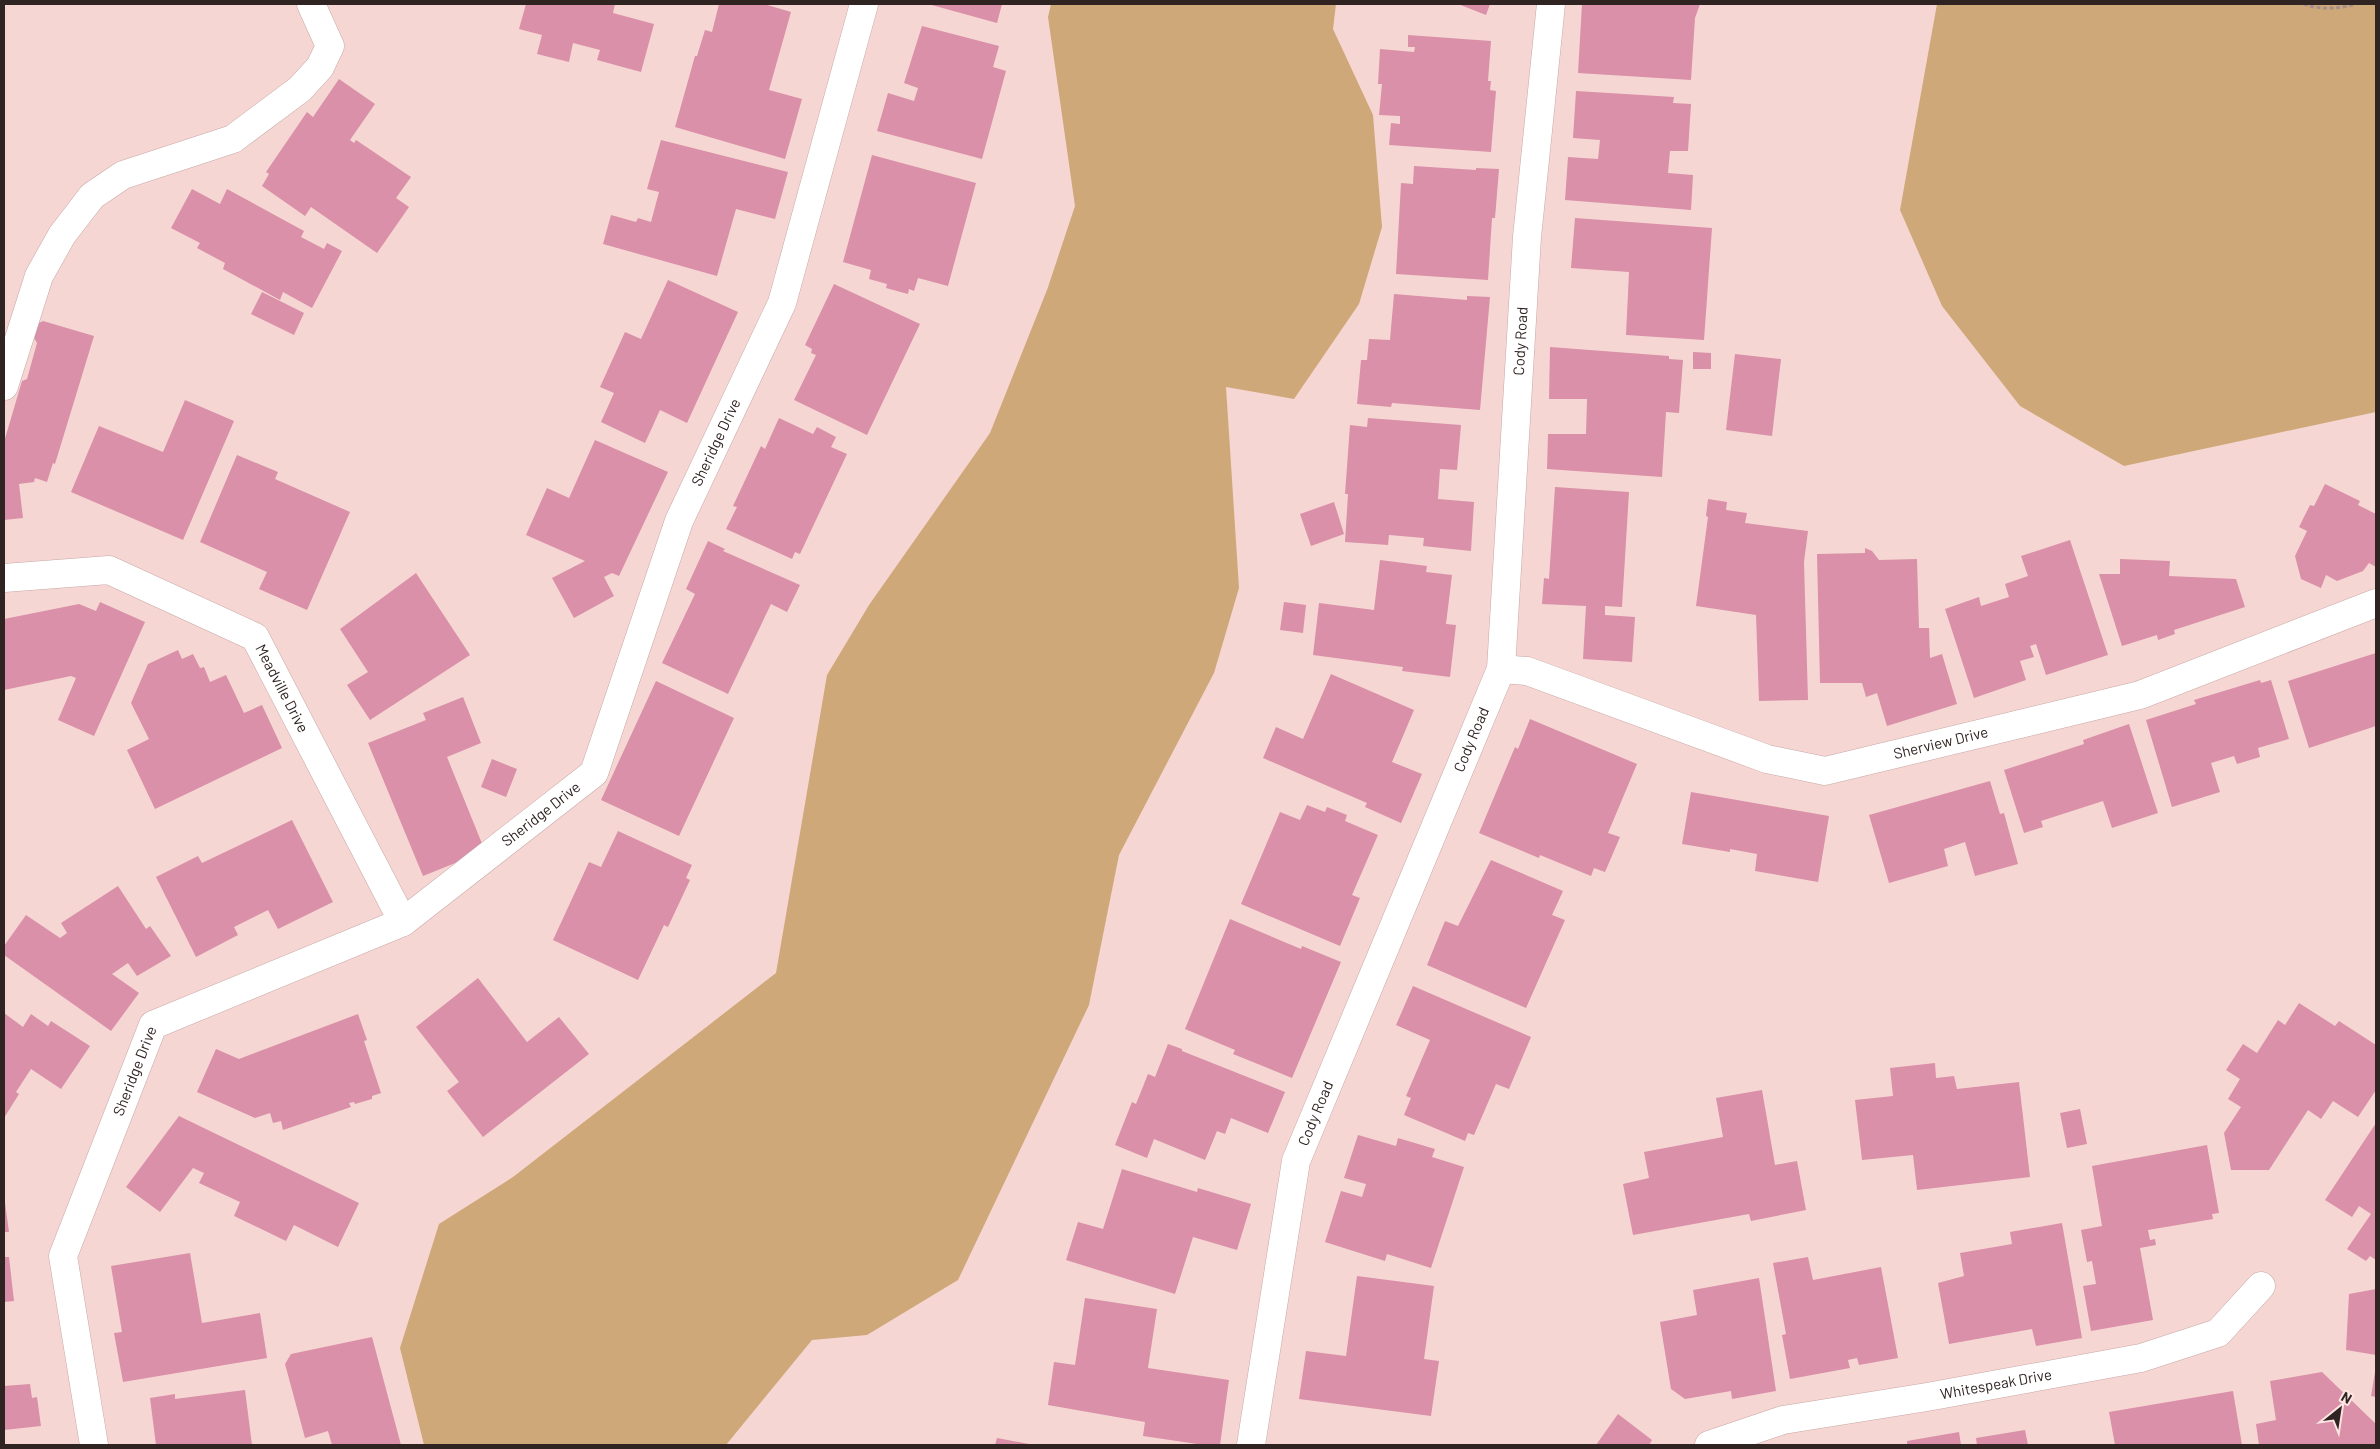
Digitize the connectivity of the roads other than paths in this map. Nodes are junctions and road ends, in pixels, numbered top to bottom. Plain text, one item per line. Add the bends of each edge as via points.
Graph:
1 (311, 4) edge
2 (864, 4) edge
3 (1551, 4) edge
4 (4, 386) edge
5 (4, 578) edge
6 (2376, 603) edge
7 (1501, 669) junction
8 (403, 922) junction
9 (2261, 1286) dead end
10 (94, 1445) edge
11 (1251, 1445) edge
12 (1709, 1445) edge

1 - 4 street via 330,46 320,67 300,88 233,139 123,175 92,196 62,235 39,276
2 - 8 street, Sheridge Drive via 782,303 679,521 594,773
3 - 7 street, Cody Road via 1527,237
5 - 8 street, Meadville Drive via 108,570 254,637
6 - 7 street, Sherview Drive via 2140,695 1825,771 1767,759 1526,671
7 - 11 street, Cody Road via 1296,1161
8 - 10 street, Sheridge Drive via 153,1025 63,1256
9 - 12 street, Whitespeak Drive via 2218,1333 2141,1358 1783,1420

